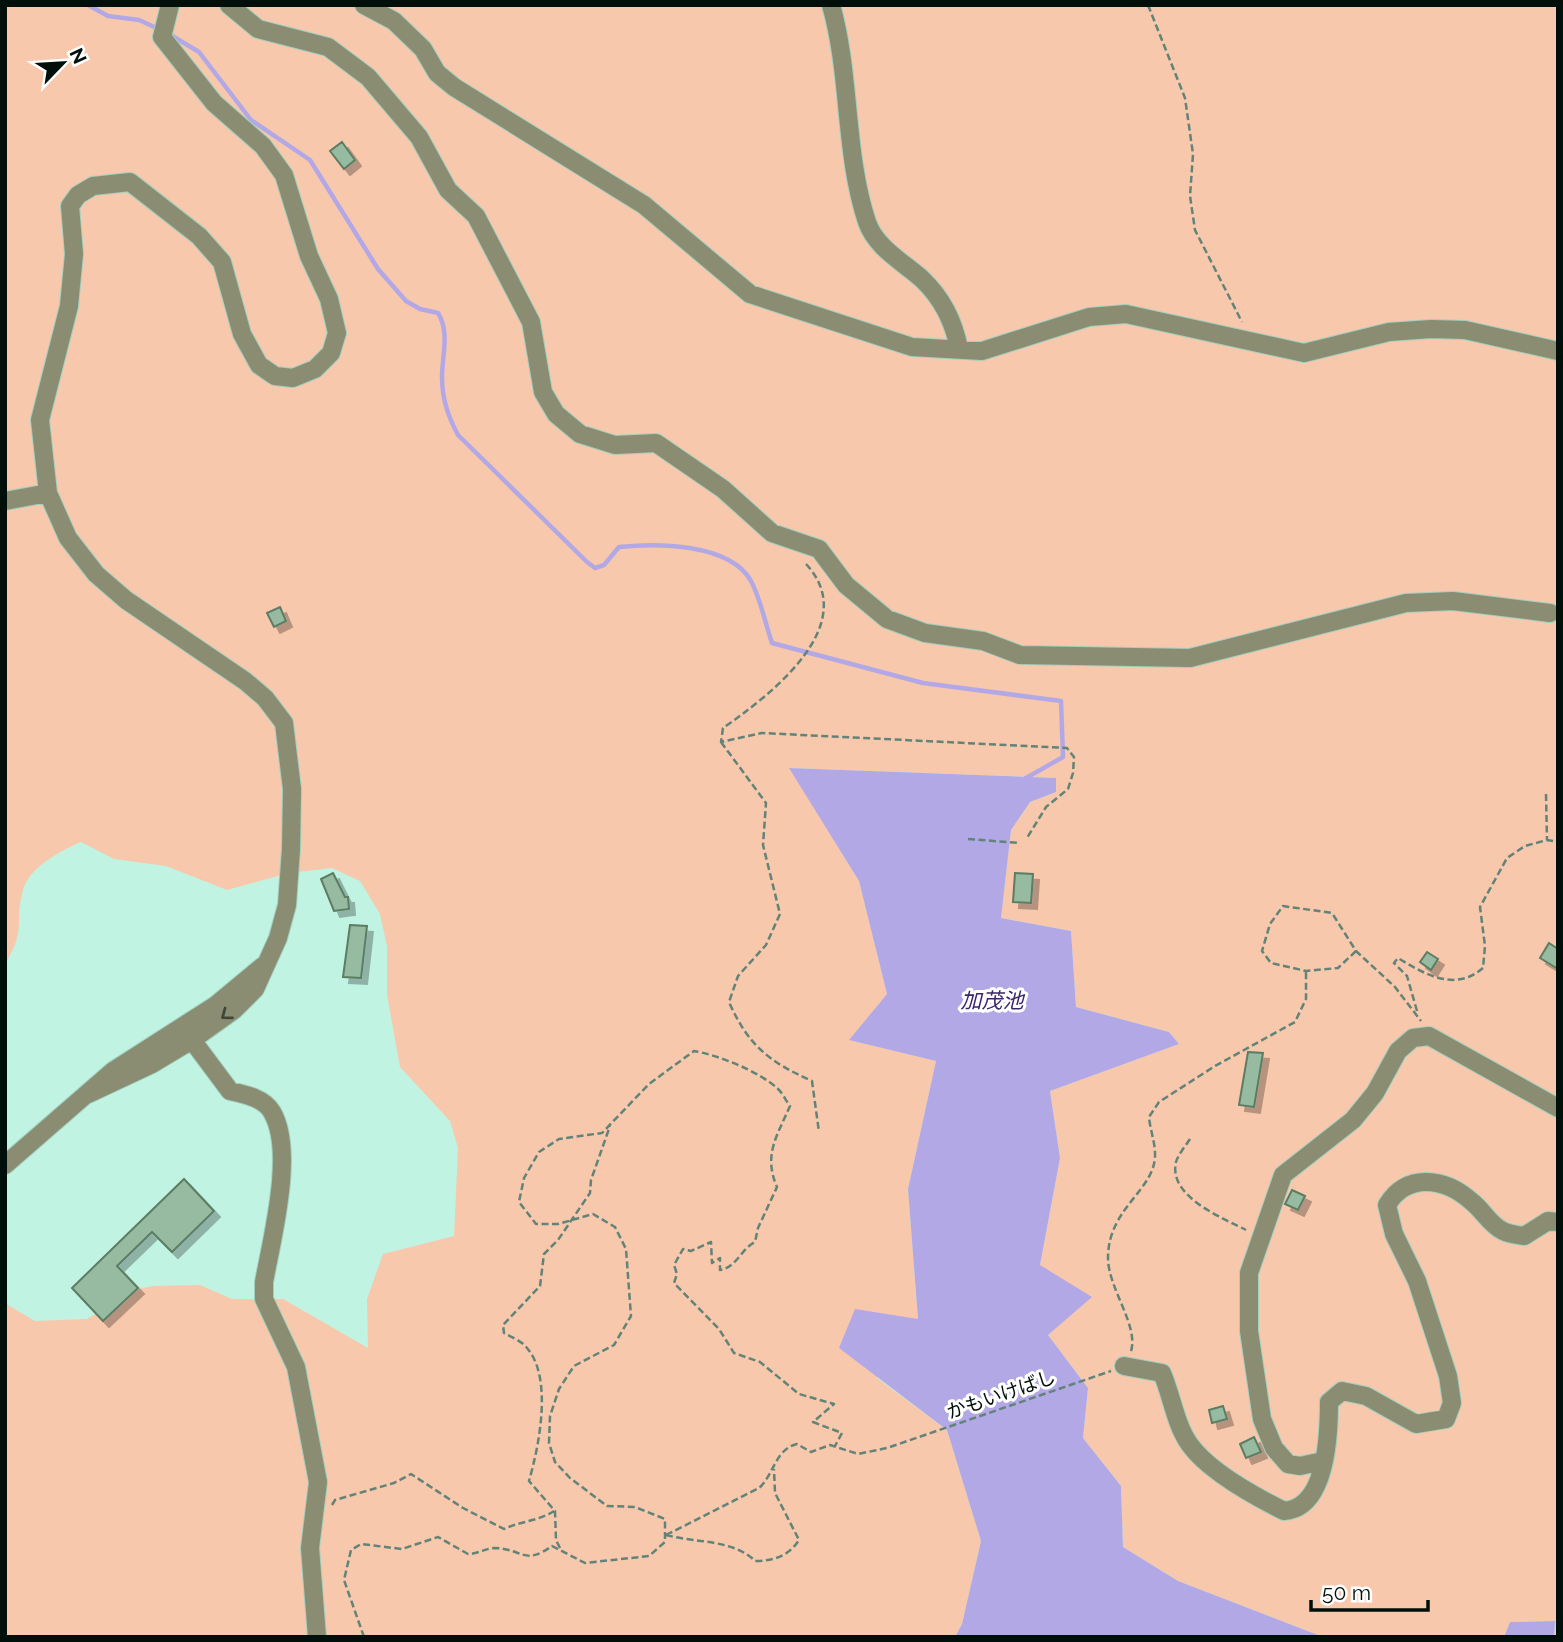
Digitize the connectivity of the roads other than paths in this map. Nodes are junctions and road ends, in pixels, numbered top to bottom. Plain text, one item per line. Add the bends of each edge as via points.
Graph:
1 (170, 5) edge
2 (229, 5) edge
3 (365, 5) edge
4 (831, 5) edge
5 (959, 349) junction
6 (1558, 351) edge
7 (48, 493) junction
8 (5, 501) edge
9 (1550, 613) dead end
10 (268, 962) junction
11 (192, 1040) junction
12 (88, 1094) junction
13 (1558, 1108) edge
14 (5, 1165) edge
15 (1558, 1222) edge
16 (1124, 1366) road end
17 (1323, 1461) junction
18 (317, 1637) edge

1 - 7 street via 162,37 214,103 263,146 284,176 337,333 331,353 315,369 293,378 275,376 259,365 242,334 222,262 199,236 130,182 93,186 70,205 74,254 69,306 40,420
2 - 9 street via 258,29 328,47 368,77 419,137 449,190 475,216 531,322 543,392 556,414 580,434 615,445 656,443 723,489 772,533 819,549 846,585 887,619 925,633 982,641 1020,655 1191,658 1406,603 1453,601
3 - 5 street via 394,21 454,87 644,205 750,294 912,347
4 - 5 street via 841,40 867,224 888,252 923,280 944,306
5 - 6 street via 982,351 1089,317 1126,314 1304,353 1389,332 1465,330
7 - 8 street
7 - 10 street via 68,538 96,574 126,600 246,681 284,723 292,779 291,849 287,905
10 -> 11 street via 255,989
10 - 12 street via 216,1005 113,1071
11 - 12 street
11 - 18 street via 230,1091 251,1095 272,1110 280,1135 283,1176 264,1299 296,1367 318,1482 310,1548
12 - 14 street
13 - 17 street via 1429,1037 1413,1038 1398,1051 1375,1093 1353,1120 1283,1175 1249,1273 1249,1331 1262,1419 1275,1448 1288,1464
15 - 17 street via 1548,1221 1524,1236 1504,1233 1450,1185 1419,1182 1396,1190 1387,1205 1394,1234 1417,1281 1448,1376 1452,1404 1446,1419 1416,1424 1366,1396 1342,1391 1329,1402 1329,1444
16 - 17 street via 1162,1373 1190,1445 1243,1489 1284,1511 1303,1505 1312,1496

